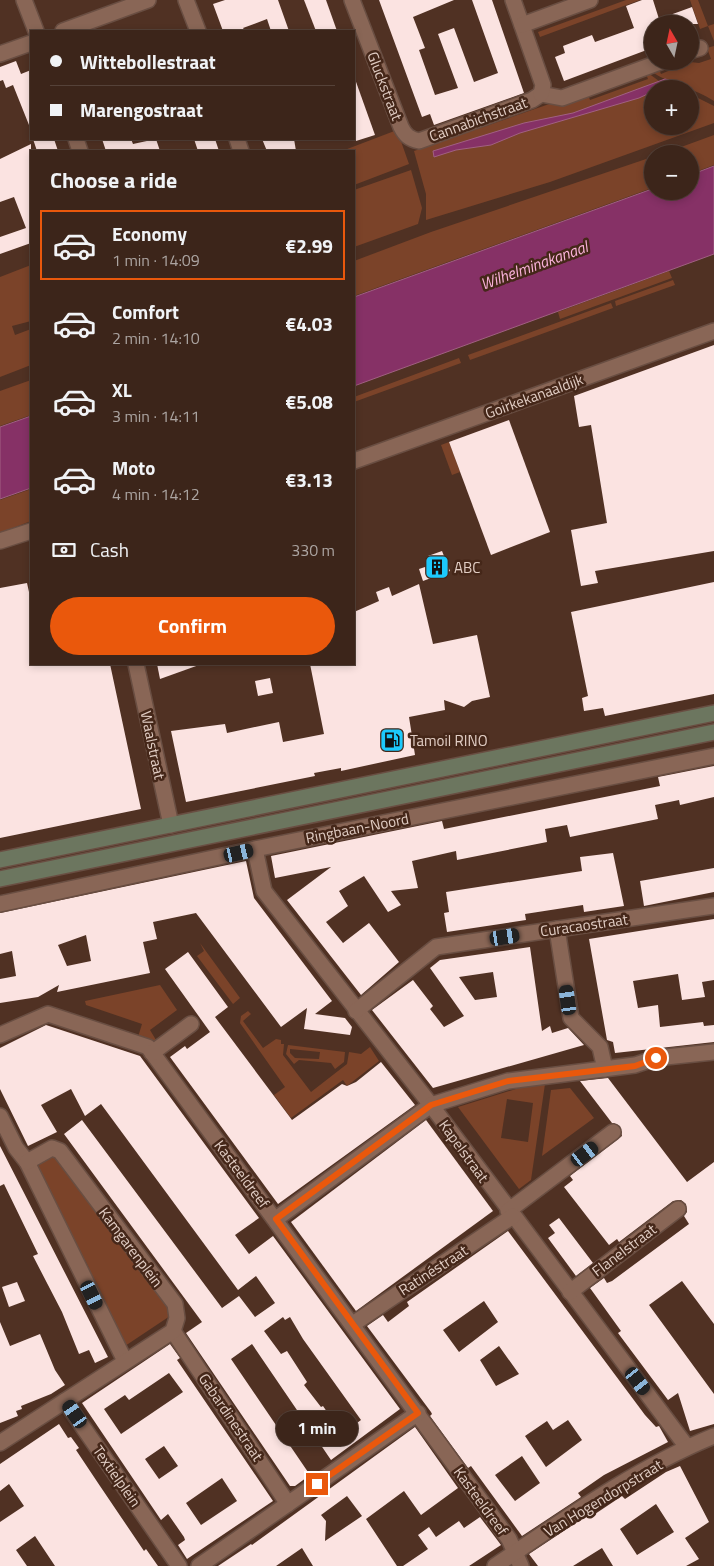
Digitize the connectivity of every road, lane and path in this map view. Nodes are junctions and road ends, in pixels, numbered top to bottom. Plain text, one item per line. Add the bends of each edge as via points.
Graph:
1 (24, 0) edge
2 (148, 0) edge
3 (186, 0) edge
4 (352, 0) edge
5 (513, 0) edge
6 (590, 0) edge
7 (522, 25) junction
8 (36, 30) edge
9 (66, 30) edge
10 (198, 30) edge
11 (30, 43) edge
12 (0, 54) edge
13 (644, 68) edge
14 (541, 94) junction
15 (413, 140) joint
16 (714, 331) edge
17 (355, 461) edge
18 (30, 531) edge
19 (0, 541) edge
20 (136, 665) edge
21 (714, 713) edge
22 (714, 732) edge
23 (714, 756) edge
24 (171, 825) junction
25 (255, 849) junction
26 (0, 860) edge
27 (0, 879) edge
28 (0, 904) edge
29 (714, 906) edge
30 (557, 929) junction
31 (356, 1011) junction
32 (191, 1024) dead end
33 (0, 1036) edge
34 (714, 1052) edge
35 (156, 1058) junction
36 (605, 1069) junction
37 (431, 1105) junction
38 (0, 1116) edge
39 (613, 1132) dead end
40 (27, 1162) junction
41 (678, 1209) dead end
42 (510, 1214) junction
43 (276, 1219) junction
44 (570, 1292) junction
45 (353, 1324) junction
46 (173, 1331) junction
47 (125, 1361) junction
48 (65, 1401) junction
49 (418, 1413) junction
50 (714, 1436) edge
51 (0, 1443) edge
52 (687, 1447) junction
53 (288, 1504) junction
54 (518, 1559) edge
55 (179, 1566) edge
56 (199, 1566) edge
57 (495, 1566) edge

1 - 8 street
2 - 9 street
3 - 10 street
4 - 15 street, Gluckstraat via 401,127
5 - 7 street, Cannabichstraat
6 - 7 street
7 - 14 street, Cannabichstraat via 543,85
11 - 12 street
13 - 14 street, Cannabichstraat via 562,98
14 - 15 street, Cannabichstraat via 419,141
16 - 17 street, Goirkekanaaldijk
18 - 19 street
20 - 24 street, Waalstraat
21 - 24 main road
22 - 27 main road, Ringbaan-Noord
23 - 25 street, Ringbaan-Noord
24 - 26 main road
25 - 28 street, Ringbaan-Noord
25 - 31 street, Kapelstraat via 264,891
29 - 30 street, Curacaostraat
30 - 31 street, Curacaostraat via 436,947
30 - 36 street via 570,1018 600,1047
31 - 37 street, Kapelstraat
32 - 35 street
33 - 35 street, Kasteeldreef via 48,1014 148,1047
34 - 36 street via 656,1058 635,1066
35 - 43 street, Kasteeldreef
36 - 37 street via 508,1081
37 - 42 street, Kapelstraat
37 - 43 street
38 - 40 street
39 - 42 street, Ratinéstraat
40 - 46 street, Kamgarenplein via 52,1148 60,1151 175,1304 177,1318
40 - 47 street
41 - 44 street, Flanelstraat
42 - 44 street, Kapelstraat
42 - 45 street, Ratinéstraat via 472,1245
43 - 45 street, Kasteeldreef
44 - 52 street, Kapelstraat
45 - 49 street, Kasteeldreef
46 - 47 street
46 - 53 street, Gabardinestraat
47 - 48 street
48 - 51 street
48 - 55 street, Textielplein
49 - 53 street
49 - 54 street, Kasteeldreef via 509,1539
50 - 52 street, Van Hogendorpstraat
52 - 54 street, Van Hogendorpstraat via 606,1494
53 - 56 street
54 - 57 street, Van Hogendorpstraat

